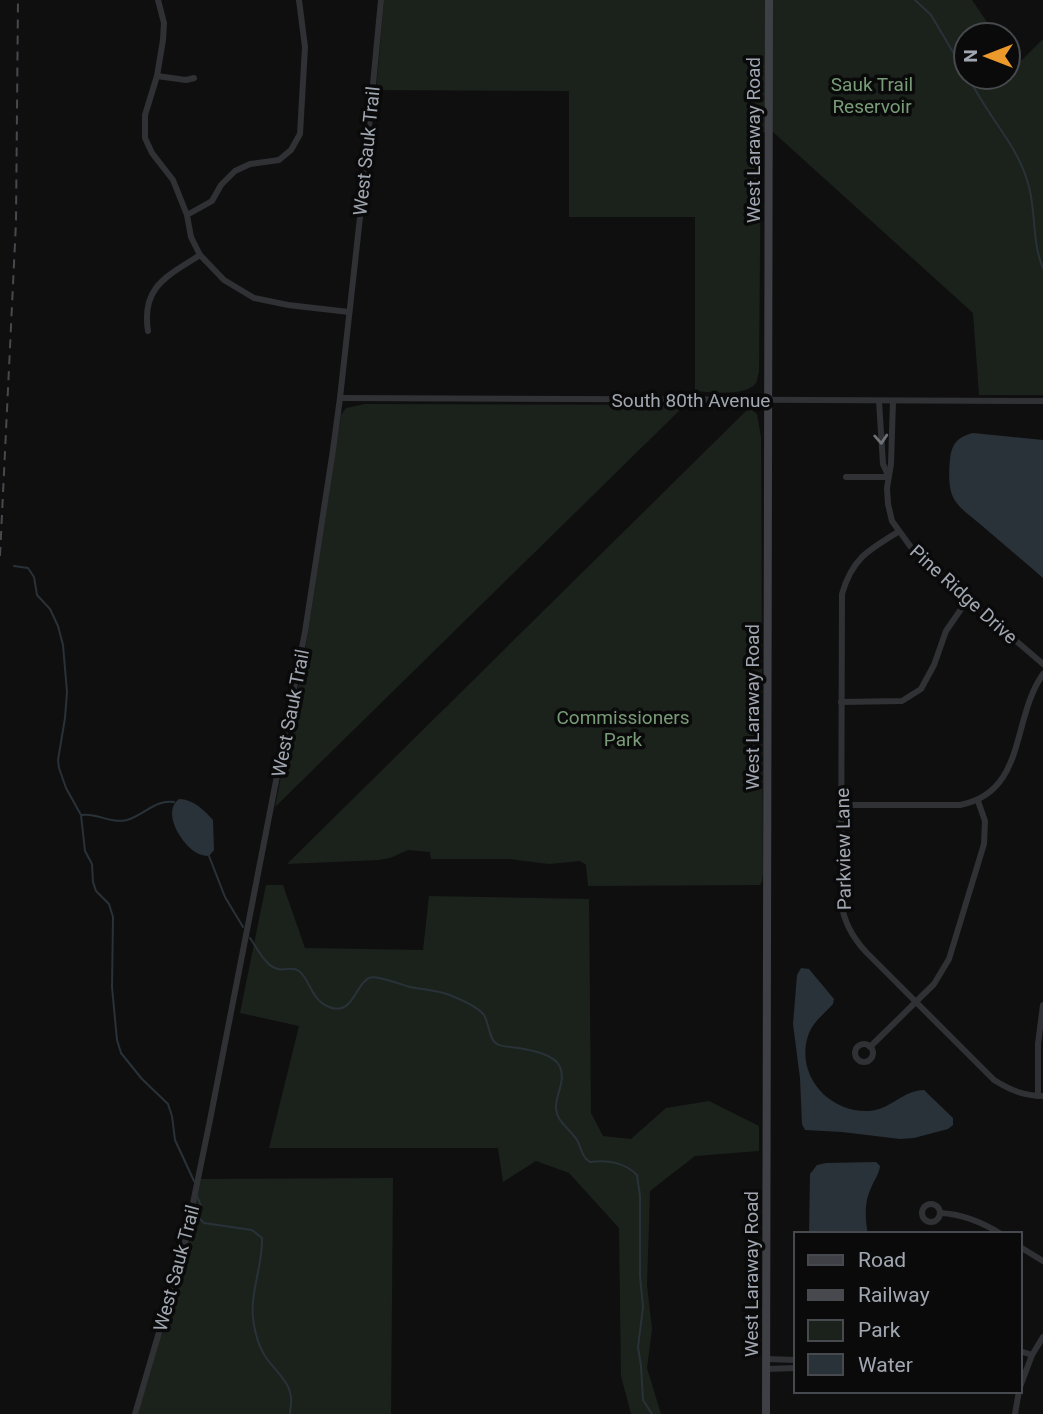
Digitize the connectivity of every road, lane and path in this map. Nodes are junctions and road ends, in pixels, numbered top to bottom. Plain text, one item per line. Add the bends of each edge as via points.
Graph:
1 (158, 0) edge
2 (299, 0) edge
3 (381, 0) edge
4 (769, 0) edge
5 (157, 76) junction
6 (194, 78) dead end
7 (187, 215) junction
8 (200, 255) junction
9 (349, 312) junction
10 (148, 331) dead end
11 (340, 398) junction
12 (767, 400) junction
13 (879, 401) junction
14 (893, 401) junction
15 (1043, 401) edge
16 (846, 477) dead end
17 (888, 477) junction
18 (898, 532) junction
19 (968, 599) junction
20 (1043, 664) edge
21 (1043, 674) edge
22 (841, 702) junction
23 (978, 800) junction
24 (841, 805) junction
25 (916, 1002) junction
26 (1043, 1005) edge
27 (870, 1047) dead end
28 (1040, 1096) edge
29 (940, 1213) dead end
30 (998, 1232) edge
31 (1022, 1248) edge
32 (1043, 1261) edge
33 (1043, 1337) edge
34 (1022, 1352) edge
35 (1032, 1355) junction
36 (766, 1359) junction
37 (794, 1360) edge
38 (794, 1368) edge
39 (766, 1369) junction
40 (1022, 1381) edge
41 (1019, 1393) edge
42 (135, 1414) edge
43 (766, 1414) edge
44 (1016, 1414) edge

1 - 5 street via 164,23
2 - 7 street via 305,47 300,134 279,160 235,171 212,201
3 - 9 street, West Sauk Trail
4 - 12 main road, West Laraway Road
5 - 6 street
5 - 7 street via 145,115 145,138 173,180
7 - 8 street
8 - 9 street via 224,280 254,298
8 - 10 street via 165,278 151,294
9 - 11 street, West Sauk Trail
11 - 12 street, South 80th Avenue
11 - 42 street, West Sauk Trail via 305,632 210,1120 184,1247
12 - 13 street, South 80th Avenue
12 - 36 main road, West Laraway Road
13 - 14 street, South 80th Avenue
13 -> 17 street, Pine Ridge Drive
14 - 15 street, South 80th Avenue
14 - 17 street, Pine Ridge Drive
16 - 17 street
17 - 18 street, Pine Ridge Drive via 888,504
18 - 19 street, Pine Ridge Drive
18 - 22 street, Parkview Lane via 863,555 847,579 841,603
19 - 20 street, Pine Ridge Drive
19 - 22 street via 946,631 921,689 902,701
21 - 23 street via 1008,771 997,787
22 - 24 street, Parkview Lane
23 - 24 street via 960,805
23 - 25 street via 985,821 984,844 949,959
24 - 25 street, Parkview Lane via 841,900 846,924 860,945
25 - 27 street
25 - 28 street, Parkview Lane via 994,1080 1015,1092
26 - 28 street via 1038,1044
29 - 30 street via 986,1224
31 - 32 street
33 - 35 street
34 - 35 street
35 - 40 street
36 - 37 street
36 - 39 main road, West Laraway Road
38 - 39 street
39 - 43 main road, West Laraway Road
41 - 44 street

